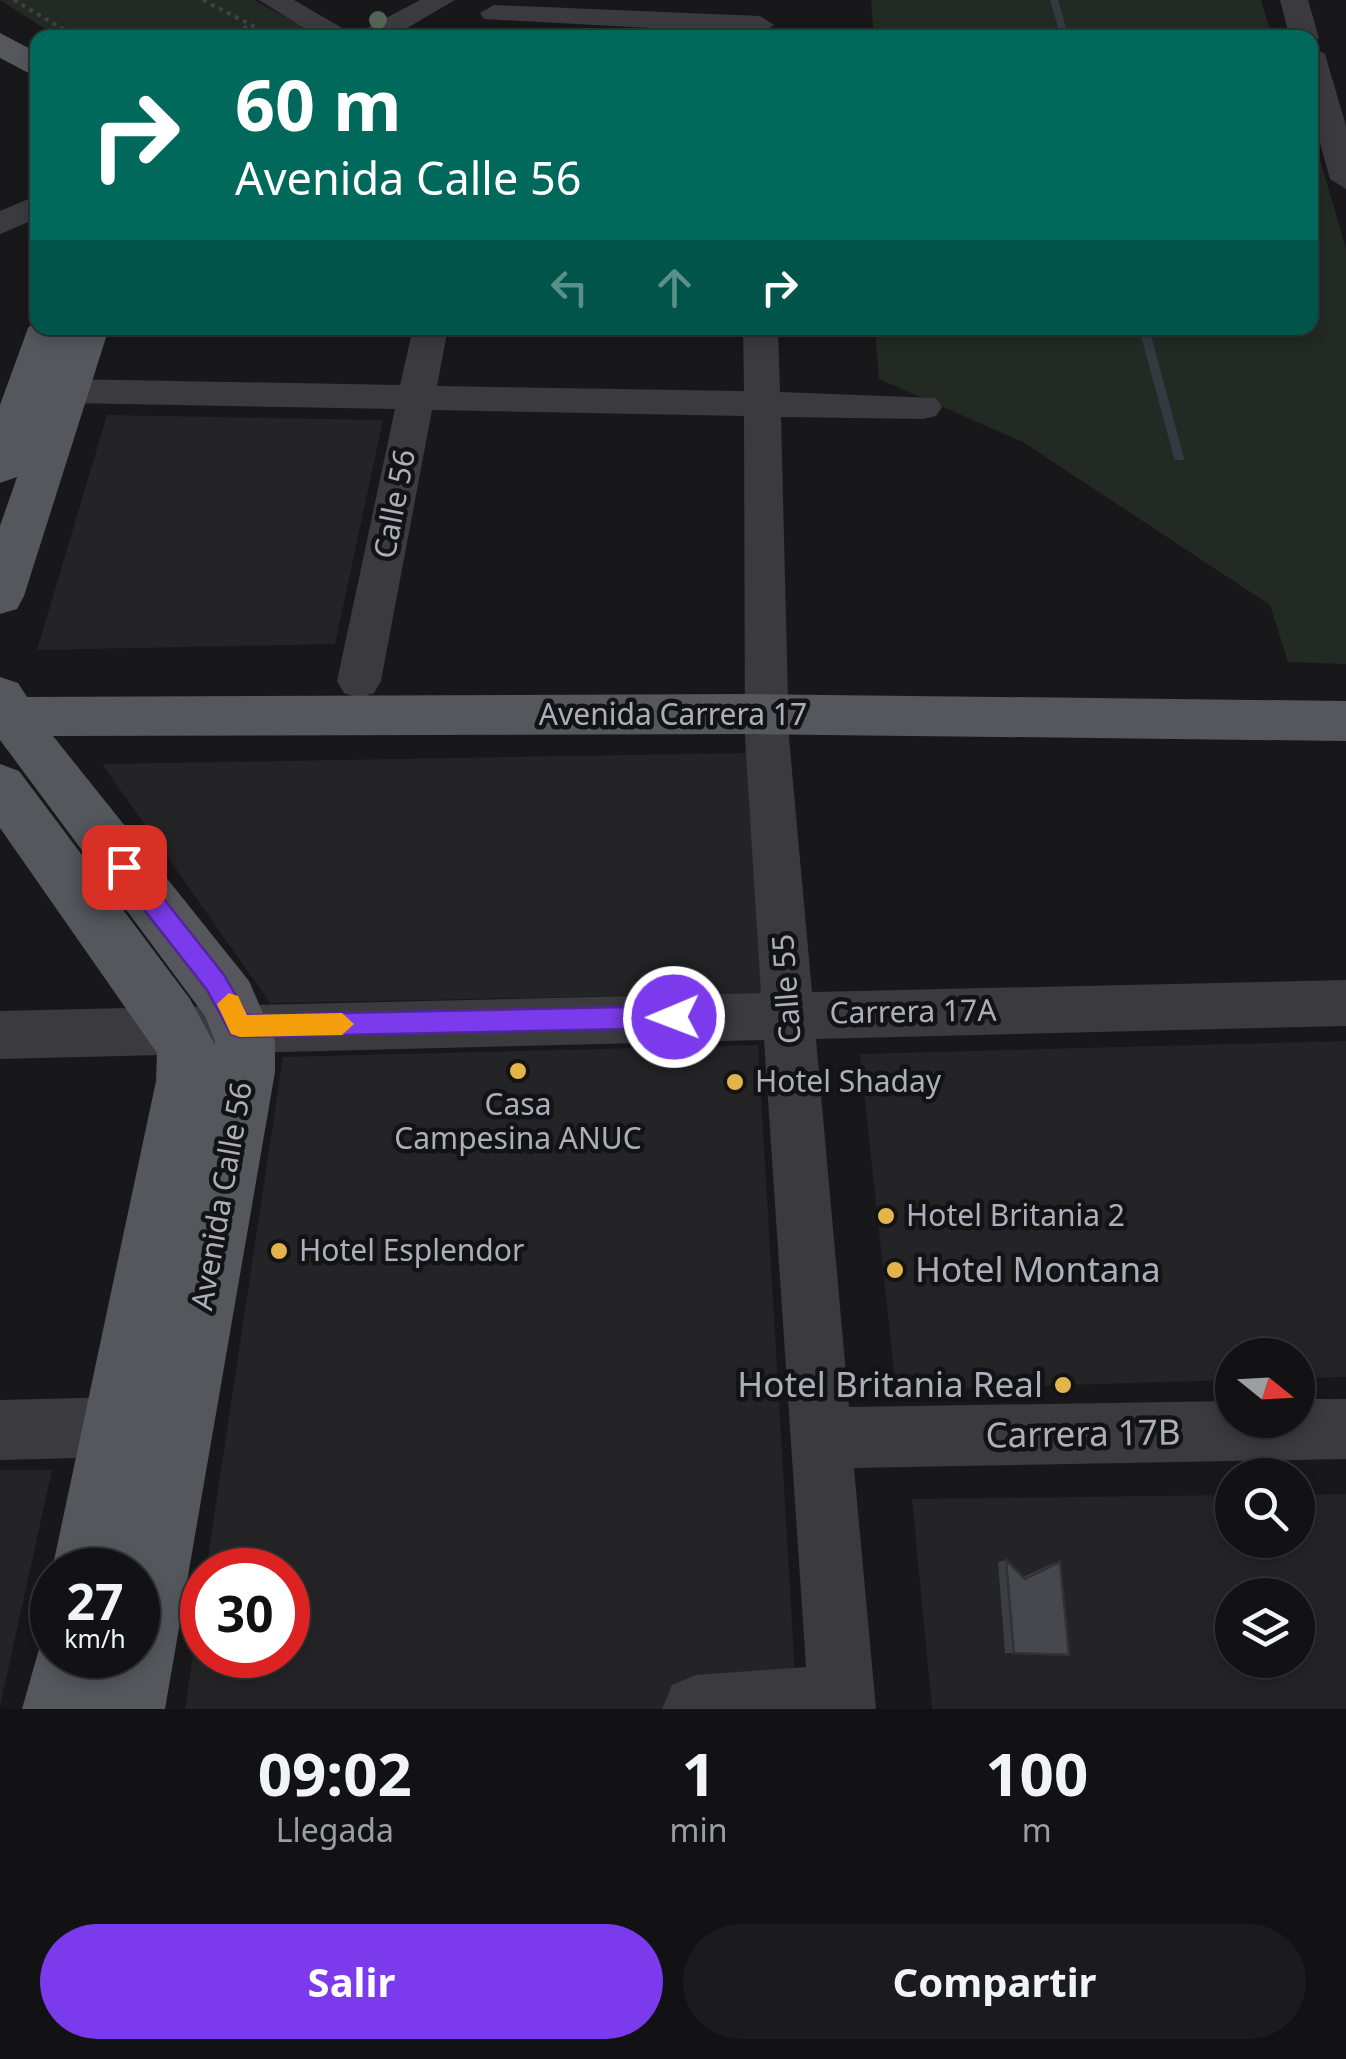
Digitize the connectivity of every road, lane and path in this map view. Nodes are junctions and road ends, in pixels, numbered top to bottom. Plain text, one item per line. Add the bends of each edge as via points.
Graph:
1 (14, 0) edge
2 (203, 0) edge
3 (273, 0) edge
4 (441, 0) edge
5 (1294, 0) edge
6 (493, 17) edge
7 (760, 21) edge
8 (251, 25) junction
9 (65, 30) edge
10 (235, 30) edge
11 (259, 30) edge
12 (327, 30) edge
13 (383, 30) edge
14 (1303, 30) edge
15 (0, 42) edge
16 (30, 63) edge
17 (1324, 70) edge
18 (0, 79) edge
19 (30, 99) edge
20 (1346, 179) edge
21 (46, 335) edge
22 (86, 335) edge
23 (429, 335) edge
24 (761, 335) edge
25 (68, 391) junction
26 (416, 397) junction
27 (762, 403) junction
28 (923, 406) dead end
29 (0, 468) edge
30 (0, 596) edge
31 (359, 681) junction
32 (1346, 689) edge
33 (766, 697) junction
34 (3, 704) edge
35 (1346, 721) edge
36 (0, 786) edge
37 (1346, 1003) edge
38 (789, 1015) junction
39 (240, 1026) junction
40 (175, 1028) junction
41 (0, 1035) edge
42 (118, 1427) junction
43 (1346, 1429) edge
44 (0, 1430) edge
45 (821, 1438) junction
46 (93, 1548) edge
47 (156, 1548) edge
48 (67, 1678) edge
49 (132, 1678) edge
50 (841, 1704) edge
51 (61, 1709) edge
52 (126, 1709) edge
53 (696, 1709) edge

1 - 9 path
2 - 8 path
3 - 12 street
4 - 13 street
5 - 14 street
6 - 7 street
8 - 10 path
8 - 11 path
15 - 16 main road
17 - 20 street
18 - 19 main road
21 - 29 main road
22 - 25 main road
23 - 26 street, Calle 56
24 - 27 street, Calle 55
25 - 26 street
25 - 30 main road
26 - 27 street
26 - 31 street, Calle 56
27 - 28 street
27 - 33 street, Calle 55
31 - 33 main road, Avenida Carrera 17
31 - 34 main road, Avenida Carrera 17
32 - 33 main road, Avenida Carrera 17
33 - 34 main road, Avenida Carrera 17 via 109,714
33 - 35 main road, Avenida Carrera 17
33 - 38 street, Calle 55
34 - 39 main road, Avenida Calle 56 via 216,982
36 - 40 main road, Avenida Calle 56
37 - 38 street, Carrera 17A
38 - 39 street, Carrera 17A
38 - 45 street, Calle 55
39 - 40 street, Carrera 17A
39 - 47 main road, Avenida Calle 56 via 245,1072
40 - 41 street, Carrera 17A
40 - 42 main road, Avenida Calle 56 via 187,1050 188,1081
42 - 44 street
42 - 46 main road, Avenida Calle 56
43 - 45 street, Carrera 17B
45 - 50 street, Calle 55
48 - 51 main road
49 - 52 main road, Avenida Calle 56
50 - 53 street

